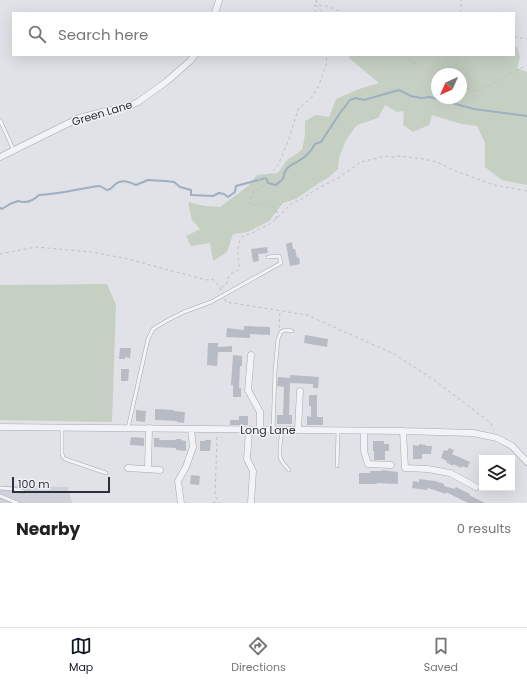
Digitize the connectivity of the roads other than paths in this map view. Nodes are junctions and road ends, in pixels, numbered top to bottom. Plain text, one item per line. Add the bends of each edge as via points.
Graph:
1 (219, 0) edge
2 (215, 12) edge
3 (194, 56) edge
4 (0, 120) edge
5 (14, 150) junction
6 (0, 157) edge
7 (268, 256) dead end
8 (292, 331) dead end
9 (251, 355) dead end
10 (300, 391) dead end
11 (0, 427) edge
12 (62, 428) junction
13 (128, 428) junction
14 (149, 428) junction
15 (191, 429) junction
16 (249, 430) junction
17 (260, 430) junction
18 (273, 430) junction
19 (282, 430) junction
20 (298, 430) junction
21 (338, 431) junction
22 (364, 431) junction
23 (403, 431) junction
24 (527, 462) edge
25 (391, 465) dead end
26 (337, 466) dead end
27 (128, 468) dead end
28 (148, 469) junction
29 (160, 470) dead end
30 (289, 470) dead end
31 (106, 473) dead end
32 (476, 486) dead end
33 (0, 488) edge
34 (24, 492) dead end
35 (0, 496) edge
36 (17, 503) edge
37 (181, 503) edge
38 (251, 503) edge

1 - 2 street
3 - 5 street, Green Lane via 166,82 138,102 79,118
4 - 5 lane
5 - 6 street, Green Lane
7 - 13 lane via 279,256 281,264 211,302 184,312 153,329 148,339
8 - 18 lane via 285,330 279,334
9 - 17 street via 248,390 260,412
10 - 20 street
11 - 12 street, Long Lane
12 - 13 street, Long Lane
12 - 31 lane via 63,457
13 - 14 street, Long Lane
14 - 15 street, Long Lane
14 - 28 street
15 - 16 street, Long Lane
15 - 37 street via 193,447 178,481
16 - 17 street, Long Lane
16 - 38 street via 247,459 253,471
17 - 18 street, Long Lane
18 - 19 street, Long Lane
19 - 20 street, Long Lane
19 - 30 lane via 281,459
20 - 21 street, Long Lane
21 - 22 street, Long Lane
21 - 26 lane
22 - 23 street, Long Lane
22 - 25 street via 364,451 368,464
23 - 24 street, Long Lane via 473,433 497,438 512,446
23 - 32 street via 405,468 450,473
27 - 28 street
28 - 29 street
33 - 34 lane
35 - 36 lane

